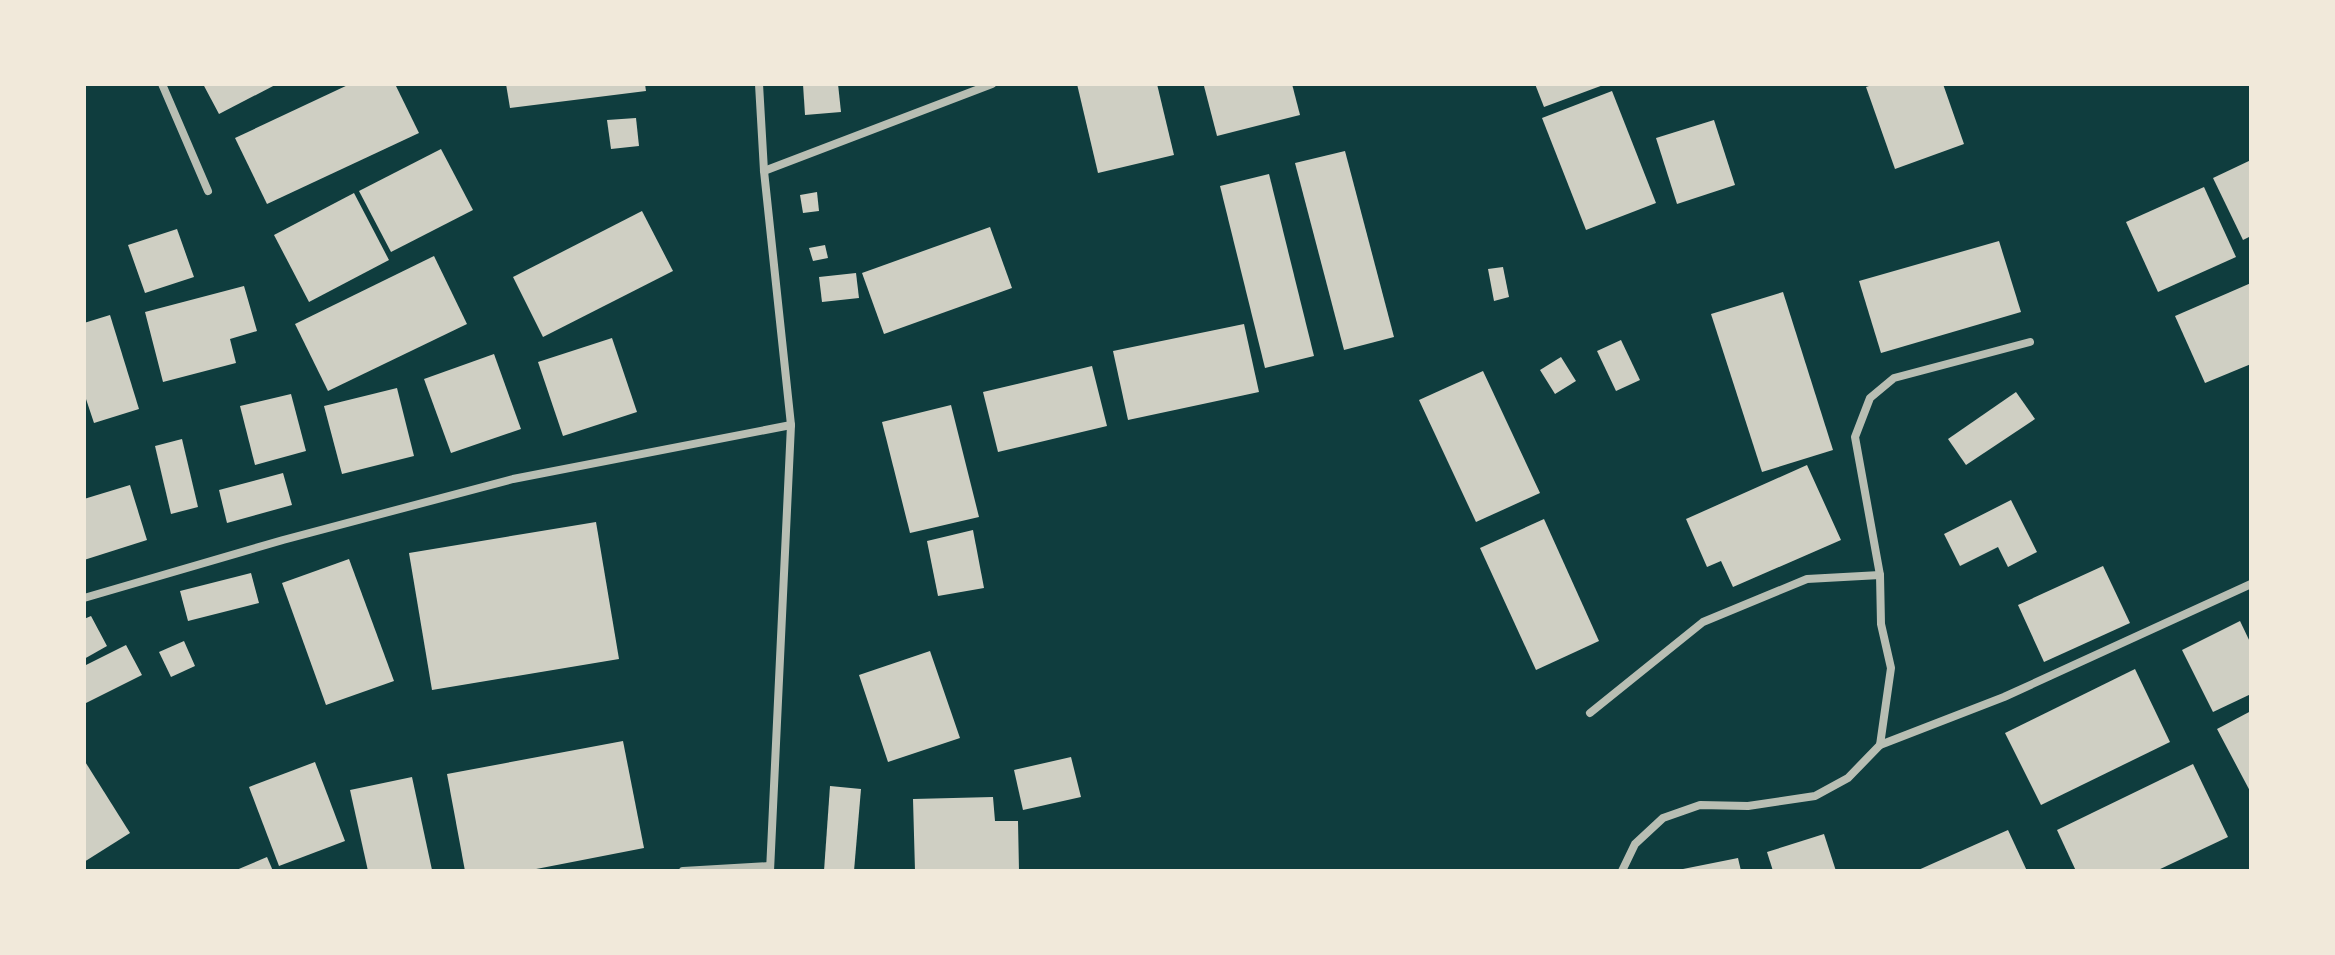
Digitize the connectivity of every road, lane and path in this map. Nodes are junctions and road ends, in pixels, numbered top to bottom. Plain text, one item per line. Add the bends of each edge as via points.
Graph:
1 (162, 84) edge
2 (759, 84) edge
3 (992, 84) edge
4 (764, 171) junction
5 (208, 191) dead end
6 (2030, 342) dead end
7 (791, 425) junction
8 (1880, 575) junction
9 (2251, 584) edge
10 (84, 598) edge
11 (1590, 713) dead end
12 (1880, 745) junction
13 (770, 869) edge
14 (683, 871) edge
15 (1622, 871) edge

1 - 5 street
2 - 4 street
3 - 4 street
4 - 7 street
6 - 8 street via 1894,378 1870,398 1855,437
7 - 10 street via 513,479
7 - 13 street
8 - 11 street via 1807,579 1703,622
8 - 12 street via 1881,624 1891,668
9 - 12 street via 2004,697
12 - 15 street via 1848,778 1815,796 1748,806 1700,805 1663,818 1635,844
13 - 14 street

